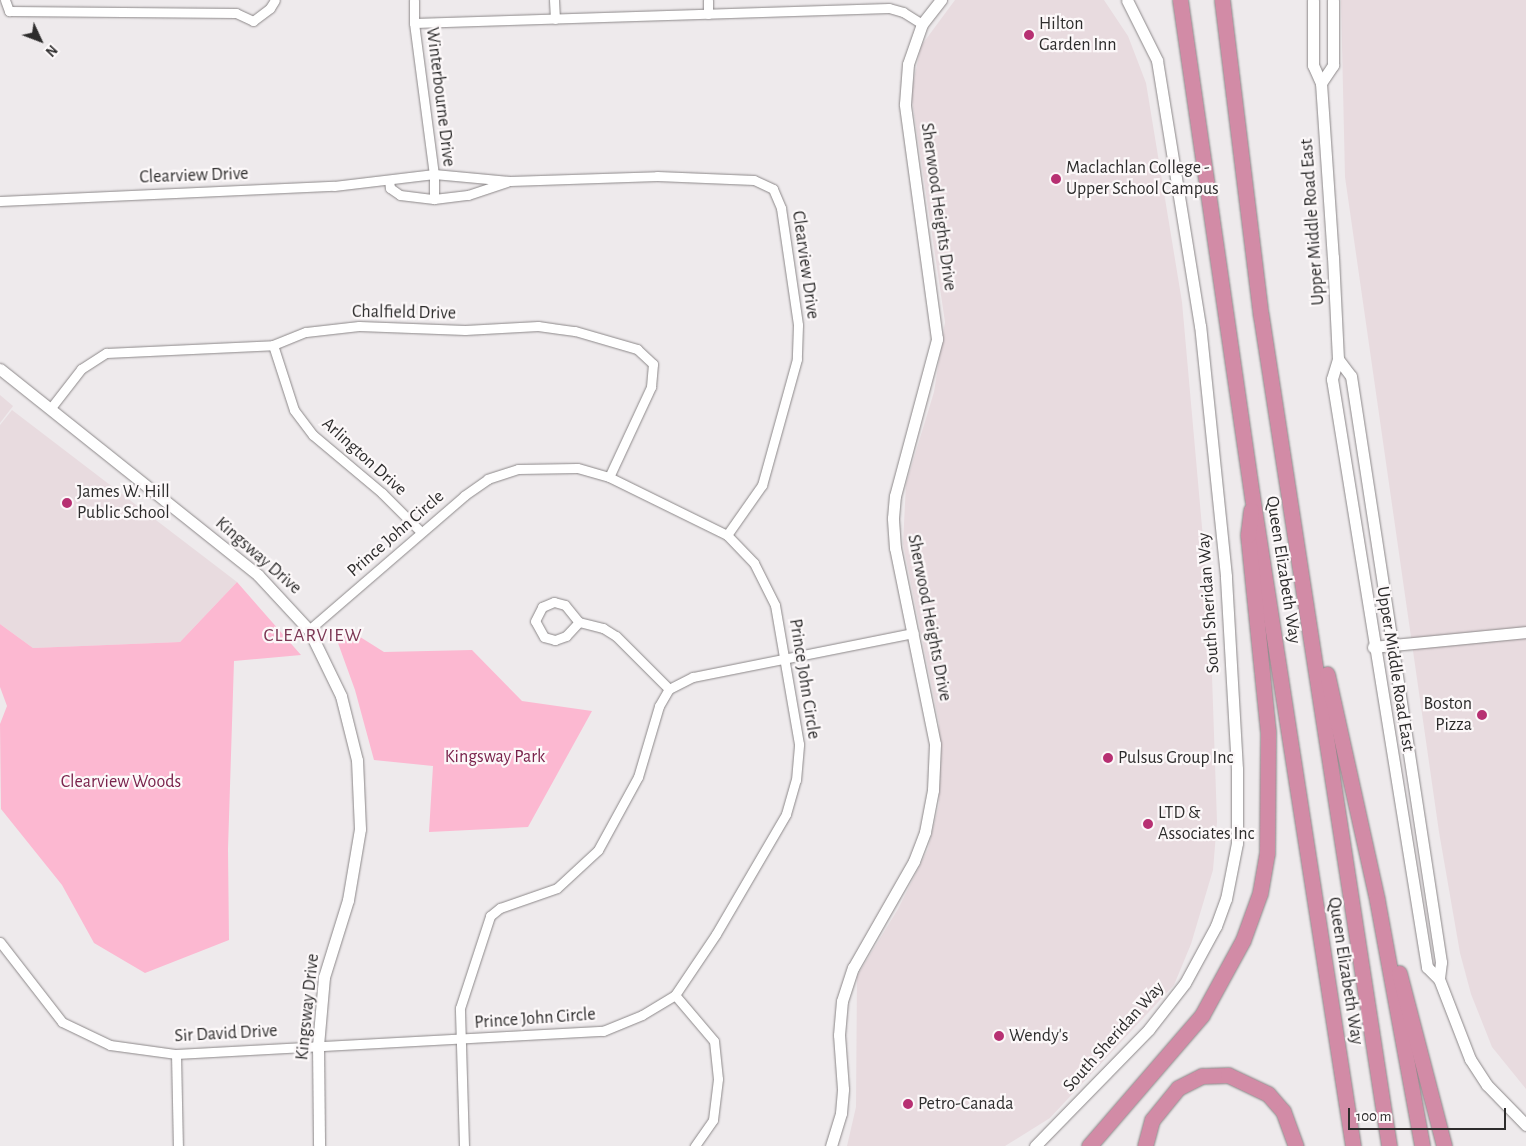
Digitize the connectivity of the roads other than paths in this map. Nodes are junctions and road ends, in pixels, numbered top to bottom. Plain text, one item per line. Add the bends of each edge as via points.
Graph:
1 (5, 0) edge
2 (275, 0) edge
3 (414, 0) edge
4 (554, 0) edge
5 (708, 0) edge
6 (940, 0) edge
7 (1127, 0) edge
8 (1180, 0) edge
9 (1222, 0) edge
10 (1313, 0) edge
11 (1333, 0) edge
12 (708, 14) junction
13 (555, 19) junction
14 (414, 23) junction
15 (922, 24) junction
16 (1321, 83) junction
17 (434, 174) junction
18 (389, 180) junction
19 (510, 181) junction
20 (434, 199) junction
21 (0, 201) edge
22 (273, 345) junction
23 (1338, 359) junction
24 (0, 369) edge
25 (50, 409) junction
26 (609, 477) junction
27 (1252, 496) junction
28 (421, 532) junction
29 (727, 535) junction
30 (579, 622) junction
31 (1310, 623) junction
32 (309, 630) junction
33 (1526, 632) edge
34 (914, 633) junction
35 (1391, 644) junction
36 (1374, 647) junction
37 (784, 658) junction
38 (669, 689) junction
39 (1376, 900) junction
40 (0, 942) edge
41 (1439, 980) junction
42 (675, 995) junction
43 (460, 1042) junction
44 (318, 1045) junction
45 (176, 1054) junction
46 (1526, 1125) edge
47 (178, 1146) edge
48 (319, 1146) edge
49 (464, 1146) edge
50 (695, 1146) edge
51 (831, 1146) edge
52 (1035, 1146) edge
53 (1089, 1146) edge
54 (1145, 1146) edge
55 (1296, 1146) edge
56 (1353, 1146) edge
57 (1389, 1146) edge
58 (1422, 1146) edge
59 (1444, 1146) edge

1 - 2 street via 9,11 236,14 253,21
3 - 14 street, Winterbourne Drive
4 - 13 street
5 - 12 street
6 - 15 street, Sherwood Heights Drive
7 - 52 street, South Sheridan Way via 1157,60 1200,326 1226,576 1238,794 1237,843 1226,899 1190,975 1149,1029
8 - 27 highway, Queen Elizabeth Way
9 - 31 highway, Queen Elizabeth Way via 1260,316
10 - 16 street, Upper Middle Road East via 1313,65
11 - 16 street via 1333,65
12 - 13 street
12 - 15 street via 889,8 904,12
13 - 14 street
14 - 17 street, Winterbourne Drive
15 - 34 street, Sherwood Heights Drive via 908,64 906,104 937,339 895,496 893,518
16 - 23 street, Upper Middle Road East
17 - 18 street, Clearview Drive
17 - 19 street, Clearview Drive
17 - 20 street, Winterbourne Drive
18 - 20 street, Clearview Drive via 390,188 400,195
18 - 21 street, Clearview Drive via 334,186
19 - 20 street, Clearview Drive via 468,195
19 - 29 street, Clearview Drive via 657,176 754,180 773,189 781,208 798,325 797,359 762,485
22 - 25 street, Chalfield Drive via 106,353 81,369
22 - 26 street, Chalfield Drive via 306,332 359,326 465,330 538,326 575,331 637,349 653,364 651,387
22 - 28 street, Arlington Drive via 294,410 313,435 382,493
23 - 35 street, Upper Middle Road East via 1351,376
23 - 36 street, Upper Middle Road East via 1332,379
24 - 25 street, Kingsway Drive
25 - 32 street, Kingsway Drive via 258,575
26 - 28 street, Prince John Circle via 577,468 518,468 488,479
26 - 29 street, Prince John Circle
27 - 53 highway via 1248,535 1268,732 1267,853 1260,893 1243,940 1202,1014
27 - 56 highway, Queen Elizabeth Way
28 - 32 street, Prince John Circle
29 - 37 street, Prince John Circle via 754,563 775,605
30 - 30 street via 566,636 555,640 544,637 535,621 542,606 554,602 565,606
30 - 38 street via 603,628 616,636
31 - 39 highway via 1324,660
31 - 57 highway, Queen Elizabeth Way
32 - 44 street, Kingsway Drive via 341,696 357,760 360,790 355,868 328,958
33 - 35 street
34 - 37 street
34 - 51 street, Sherwood Heights Drive via 935,744 933,790 925,832 914,861 853,968 842,1001 839,1035 843,1089
35 - 36 street
35 - 41 street, Upper Middle Road East via 1441,962
36 - 41 street, Upper Middle Road East via 1427,967
37 - 38 street via 693,677
37 - 42 street, Prince John Circle via 799,744 796,780 786,814 716,934
38 - 43 street via 659,706 638,777 598,850 556,888 500,908 490,916 460,1008
39 - 58 highway
39 - 59 highway via 1387,926
40 - 45 street, Sir David Drive via 62,1022 110,1045
41 - 46 street, Upper Middle Road East via 1470,1059 1487,1085
42 - 43 street, Prince John Circle via 603,1031
42 - 50 street via 714,1042 718,1079 713,1120
43 - 44 street, Prince John Circle
43 - 49 street
44 - 45 street, Sir David Drive
44 - 48 street, Kingsway Drive
45 - 47 street
54 - 55 highway via 1152,1120 1178,1088 1202,1076 1228,1075 1268,1094 1283,1111

